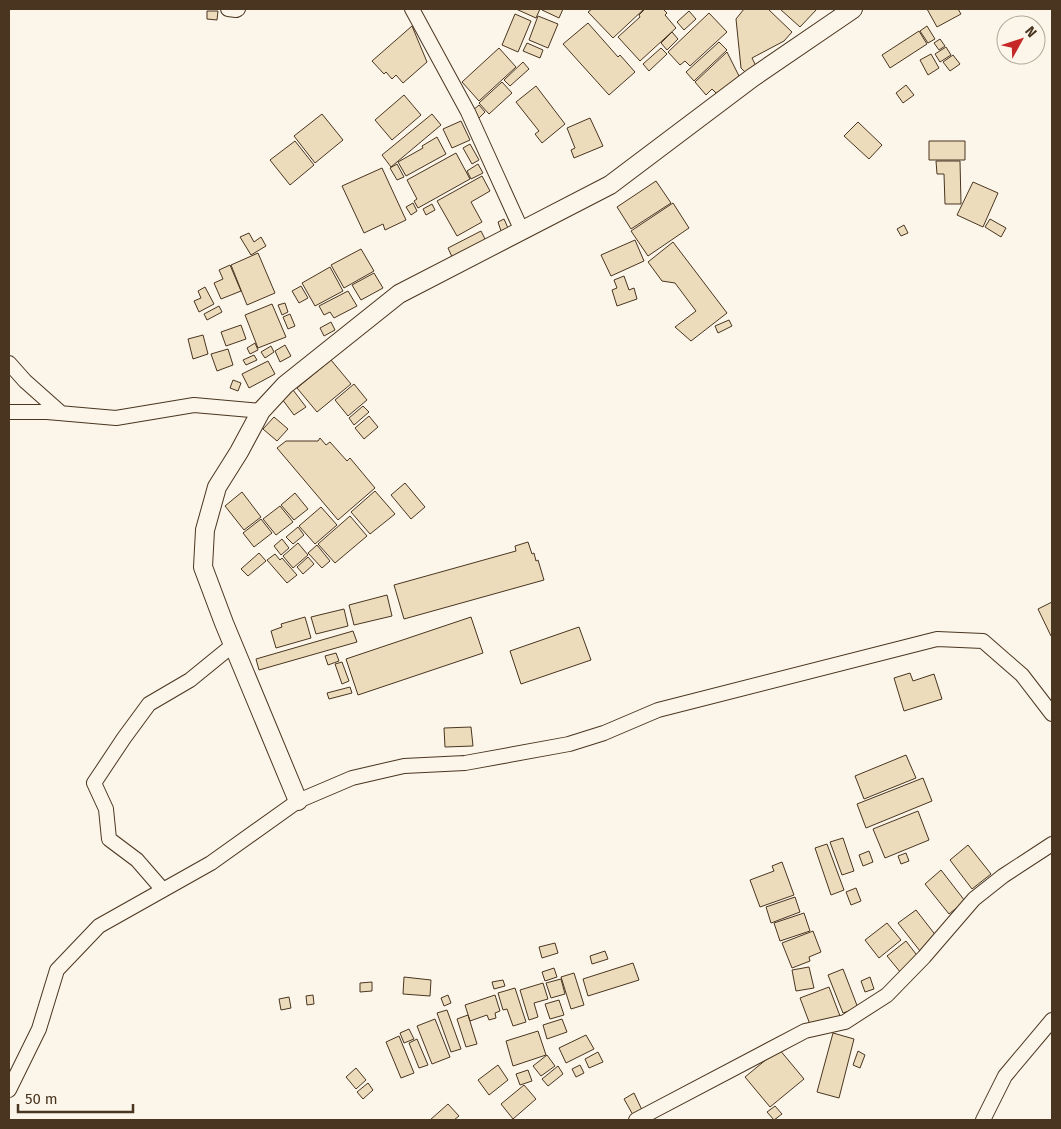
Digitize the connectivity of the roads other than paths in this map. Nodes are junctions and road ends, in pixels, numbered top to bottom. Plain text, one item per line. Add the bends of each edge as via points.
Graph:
1 (228, 9) edge
2 (238, 9) edge
3 (412, 9) edge
4 (853, 9) edge
5 (522, 231) junction
6 (9, 363) edge
7 (261, 411) junction
8 (9, 412) edge
9 (61, 413) junction
10 (233, 645) junction
11 (1052, 714) edge
12 (298, 801) junction
13 (1052, 844) edge
14 (162, 890) junction
15 (1052, 1020) edge
16 (9, 1090) edge
17 (636, 1120) edge
18 (984, 1120) edge

1 - 2 street
3 - 5 street via 468,112
4 - 5 street via 752,78 610,185
5 - 7 street via 399,294 285,385
6 - 9 street
7 - 9 street via 194,405 116,418
7 - 10 street via 217,488 205,530 202,567
8 - 9 street
10 - 12 street
10 - 14 street via 190,680 149,704 94,783 106,809 109,839 137,860
11 - 12 street via 1022,675 983,641 937,639 658,710 569,744 465,763 404,766 352,778
12 - 14 street via 211,863
13 - 17 street via 974,899 887,995 845,1022 805,1031
14 - 16 street via 99,926 57,970 39,1029
15 - 18 street via 1005,1076

